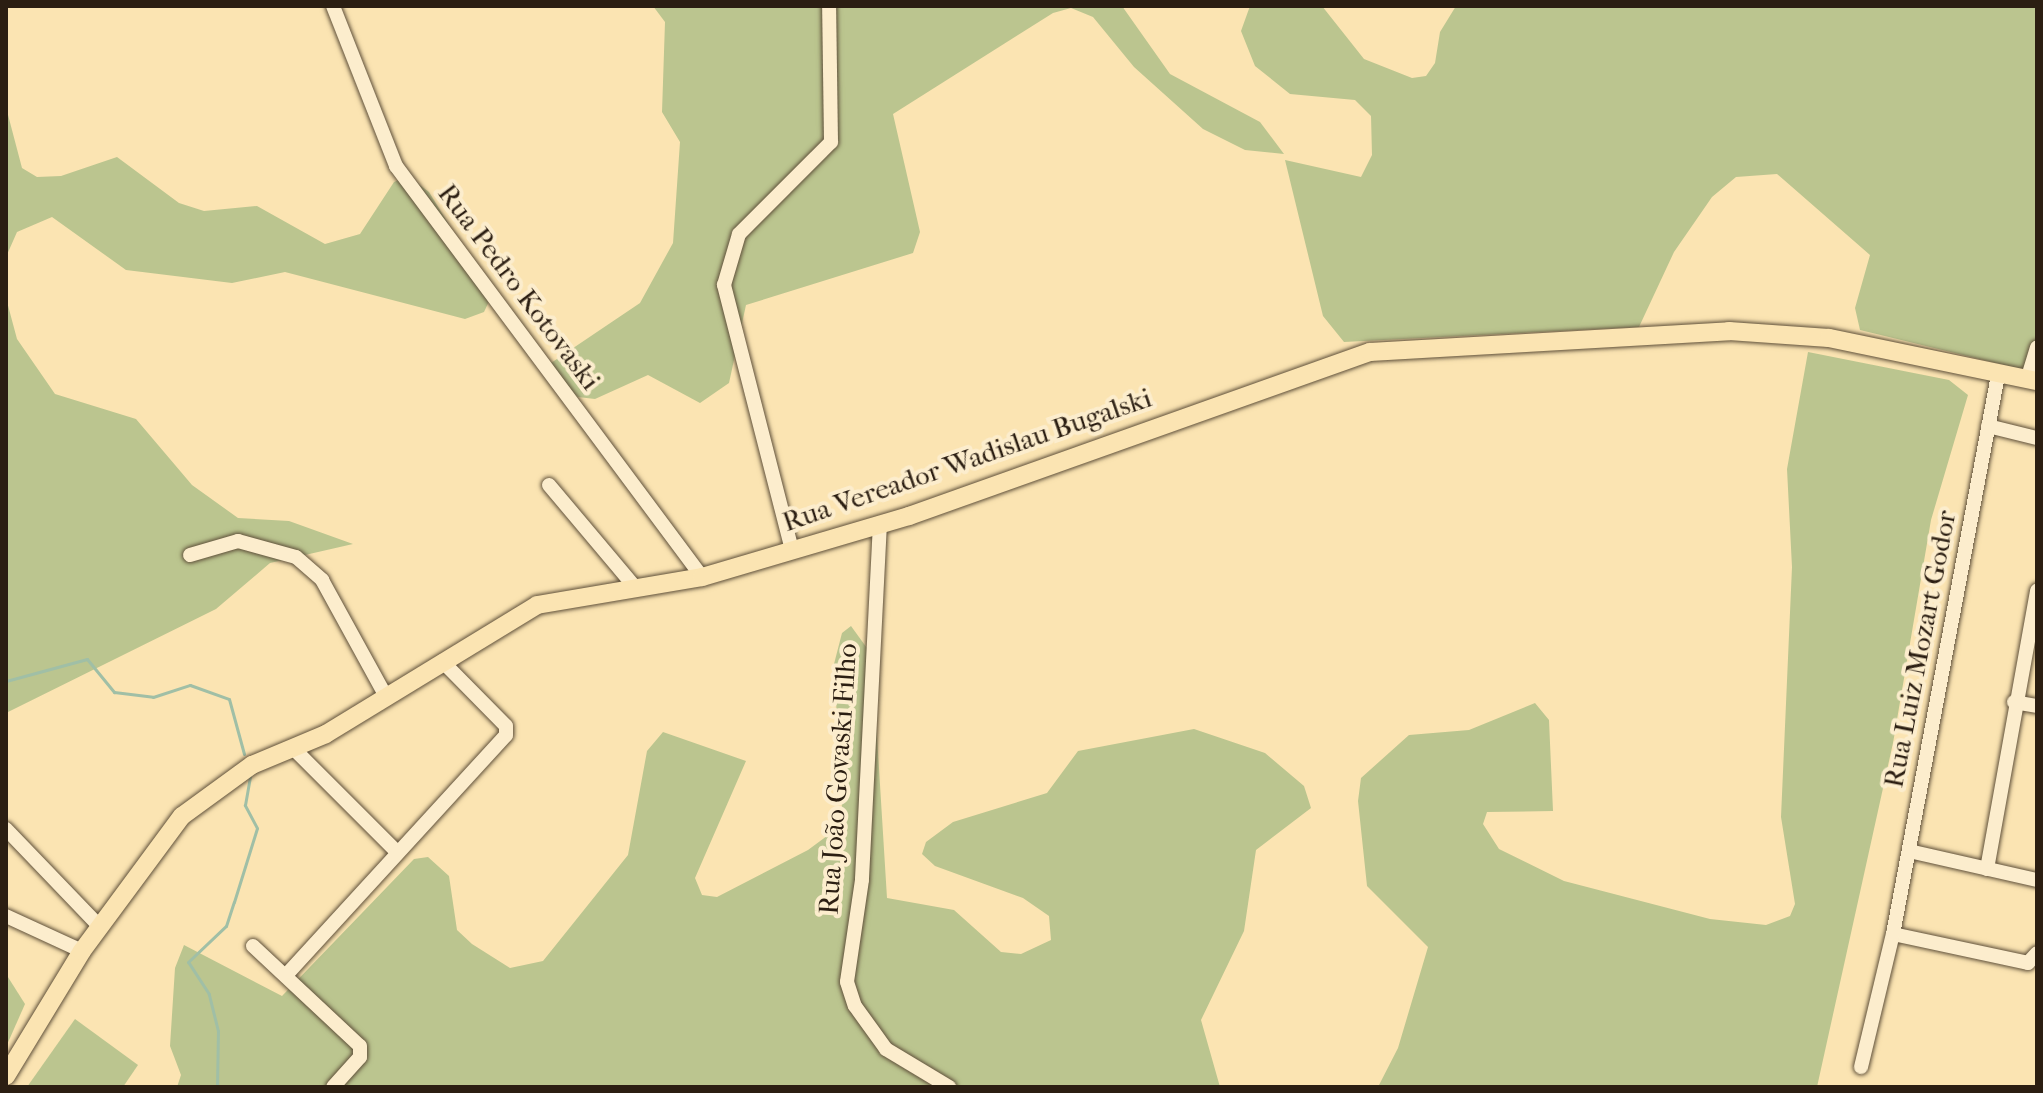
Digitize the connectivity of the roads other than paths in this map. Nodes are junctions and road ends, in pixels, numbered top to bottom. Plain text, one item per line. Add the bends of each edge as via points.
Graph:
1 (333, 6) edge
2 (829, 6) edge
3 (2037, 347) edge
4 (1998, 375) junction
5 (2032, 380) edge
6 (1988, 426) junction
7 (2037, 438) edge
8 (549, 485) dead end
9 (880, 523) junction
10 (792, 550) junction
11 (190, 555) dead end
12 (702, 577) junction
13 (635, 587) junction
14 (2037, 593) edge
15 (442, 661) junction
16 (387, 698) junction
17 (2014, 702) junction
18 (2037, 706) edge
19 (292, 747) junction
20 (6, 829) edge
21 (395, 850) junction
22 (1909, 851) junction
23 (1987, 869) junction
24 (2037, 880) edge
25 (6, 916) edge
26 (99, 926) junction
27 (1893, 934) junction
28 (253, 946) dead end
29 (82, 951) junction
30 (2037, 953) edge
31 (289, 972) junction
32 (1861, 1067) dead end
33 (6, 1076) edge
34 (333, 1087) edge
35 (949, 1087) edge

1 - 12 street, Rua Pedro Kotovaski via 396,166
2 - 10 street via 831,142 739,234 724,285
3 - 5 street
4 - 5 main road, Rua Vereador Wadislau Bugalski
4 - 6 street, Rua Luiz Mozart Godor
4 - 9 main road, Rua Vereador Wadislau Bugalski via 1829,338 1729,331 1370,352
6 - 7 street
6 - 22 street, Rua Luiz Mozart Godor
8 - 13 street
9 - 10 main road, Rua Vereador Wadislau Bugalski
9 - 35 street, Rua João Govaski Filho via 862,880 847,982 855,1006 886,1049
10 - 12 main road, Rua Vereador Wadislau Bugalski
11 - 16 street via 238,541 296,557 322,580
12 - 13 main road, Rua Vereador Wadislau Bugalski
13 - 15 main road, Rua Vereador Wadislau Bugalski via 537,605
14 - 17 street
15 - 16 main road, Rua Vereador Wadislau Bugalski
15 - 21 street via 507,730
16 - 19 main road, Rua Vereador Wadislau Bugalski
17 - 18 street
17 - 23 street
19 - 21 street
19 - 26 main road, Rua Vereador Wadislau Bugalski via 252,765 182,816
20 - 26 street
21 - 31 street
22 - 23 street
22 - 27 street, Rua Luiz Mozart Godor
23 - 24 street
25 - 29 street
26 - 29 main road, Rua Vereador Wadislau Bugalski
27 - 30 street via 2028,963
27 - 32 street, Rua Luiz Mozart Godor
28 - 31 street
29 - 33 main road, Rua Vereador Wadislau Bugalski
31 - 34 street via 360,1046 360,1057

